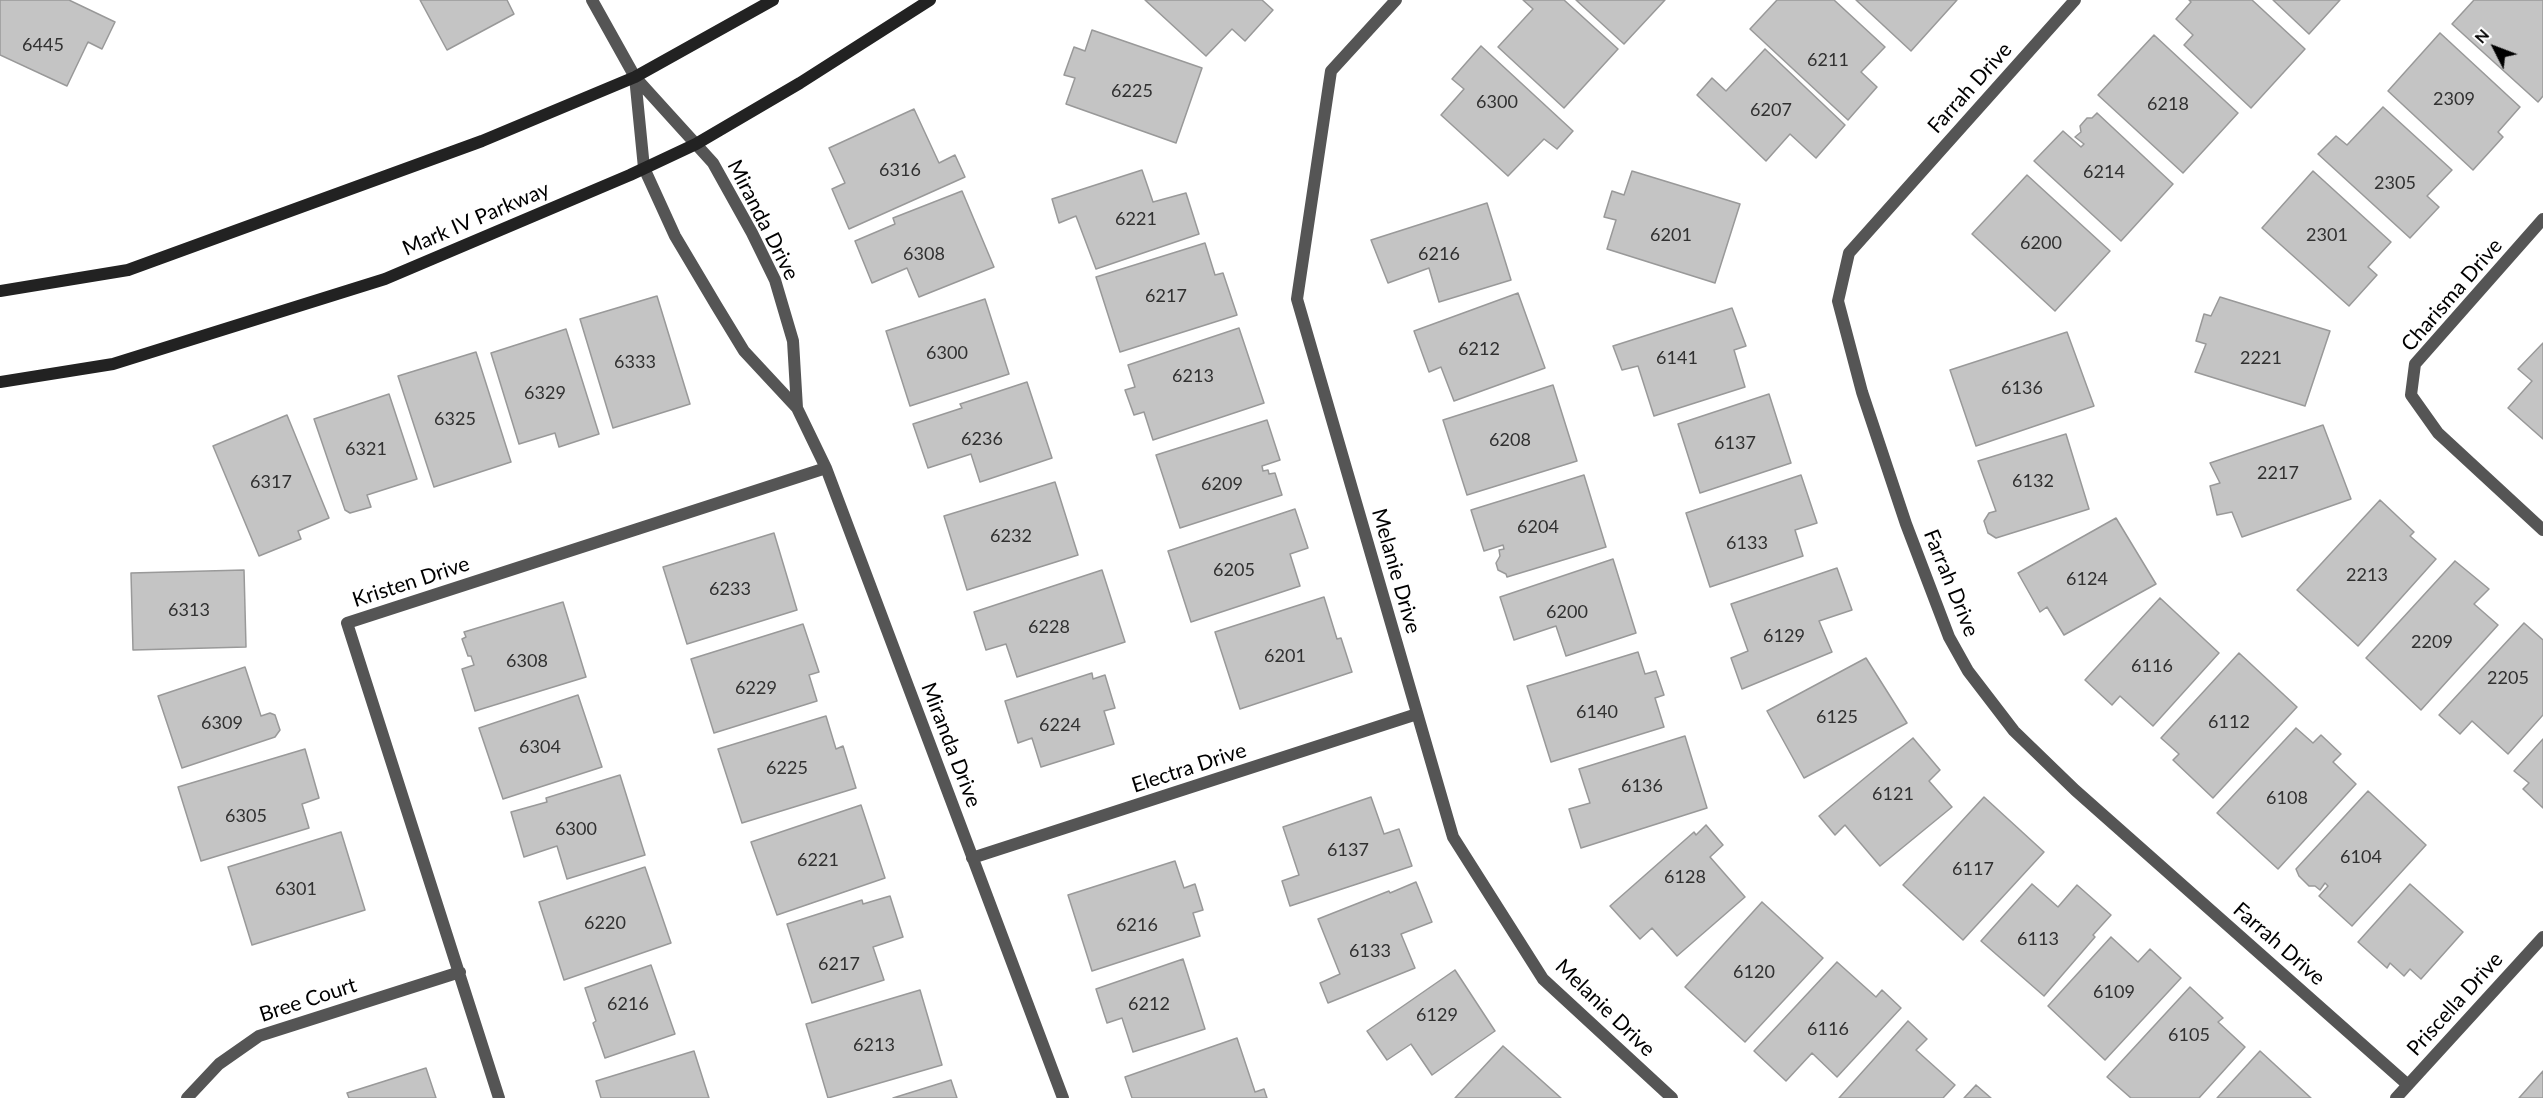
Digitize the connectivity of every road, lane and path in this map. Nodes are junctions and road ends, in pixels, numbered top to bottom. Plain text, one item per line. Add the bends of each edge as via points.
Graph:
1 (592, 0) edge
2 (772, 0) edge
3 (930, 0) edge
4 (1396, 0) edge
5 (2075, 0) edge
6 (635, 77) junction
7 (696, 144) junction
8 (644, 168) junction
9 (2543, 219) edge
10 (0, 291) edge
11 (0, 382) edge
12 (797, 408) junction
13 (826, 468) junction
14 (2543, 530) edge
15 (1417, 714) junction
16 (972, 858) junction
17 (2543, 937) edge
18 (460, 972) junction
19 (2409, 1085) junction
20 (187, 1098) edge
21 (499, 1098) edge
22 (1063, 1098) edge
23 (1672, 1098) edge
24 (2396, 1098) edge

1 - 6 street, Miranda Drive
2 - 6 main road
3 - 7 main road, Mark IV Parkway
4 - 15 street, Melanie Drive via 1331,71 1297,299
5 - 19 street, Farrah Drive via 1849,253 1838,301 1862,392 1948,637 1968,671 2014,731 2075,790
6 - 7 street, Miranda Drive
6 - 8 street, Miranda Drive
6 - 10 main road via 482,141 128,270
7 - 8 main road, Mark IV Parkway
7 - 12 street, Miranda Drive via 713,163 775,280 793,341
8 - 11 main road, Mark IV Parkway via 385,279 114,364
8 - 12 street, Miranda Drive via 675,236 744,351
9 - 14 street, Charisma Drive via 2415,364 2411,395 2438,433
12 - 13 street, Miranda Drive
13 - 16 street, Miranda Drive
13 - 18 street, Kristen Drive via 346,623
15 - 16 street, Electra Drive
15 - 23 street, Melanie Drive via 1453,837 1542,979
16 - 22 street, Miranda Drive
17 - 19 street, Priscella Drive
18 - 20 street, Bree Court via 259,1036 219,1064
18 - 21 street, Kristen Drive
19 - 24 street, Priscella Drive

